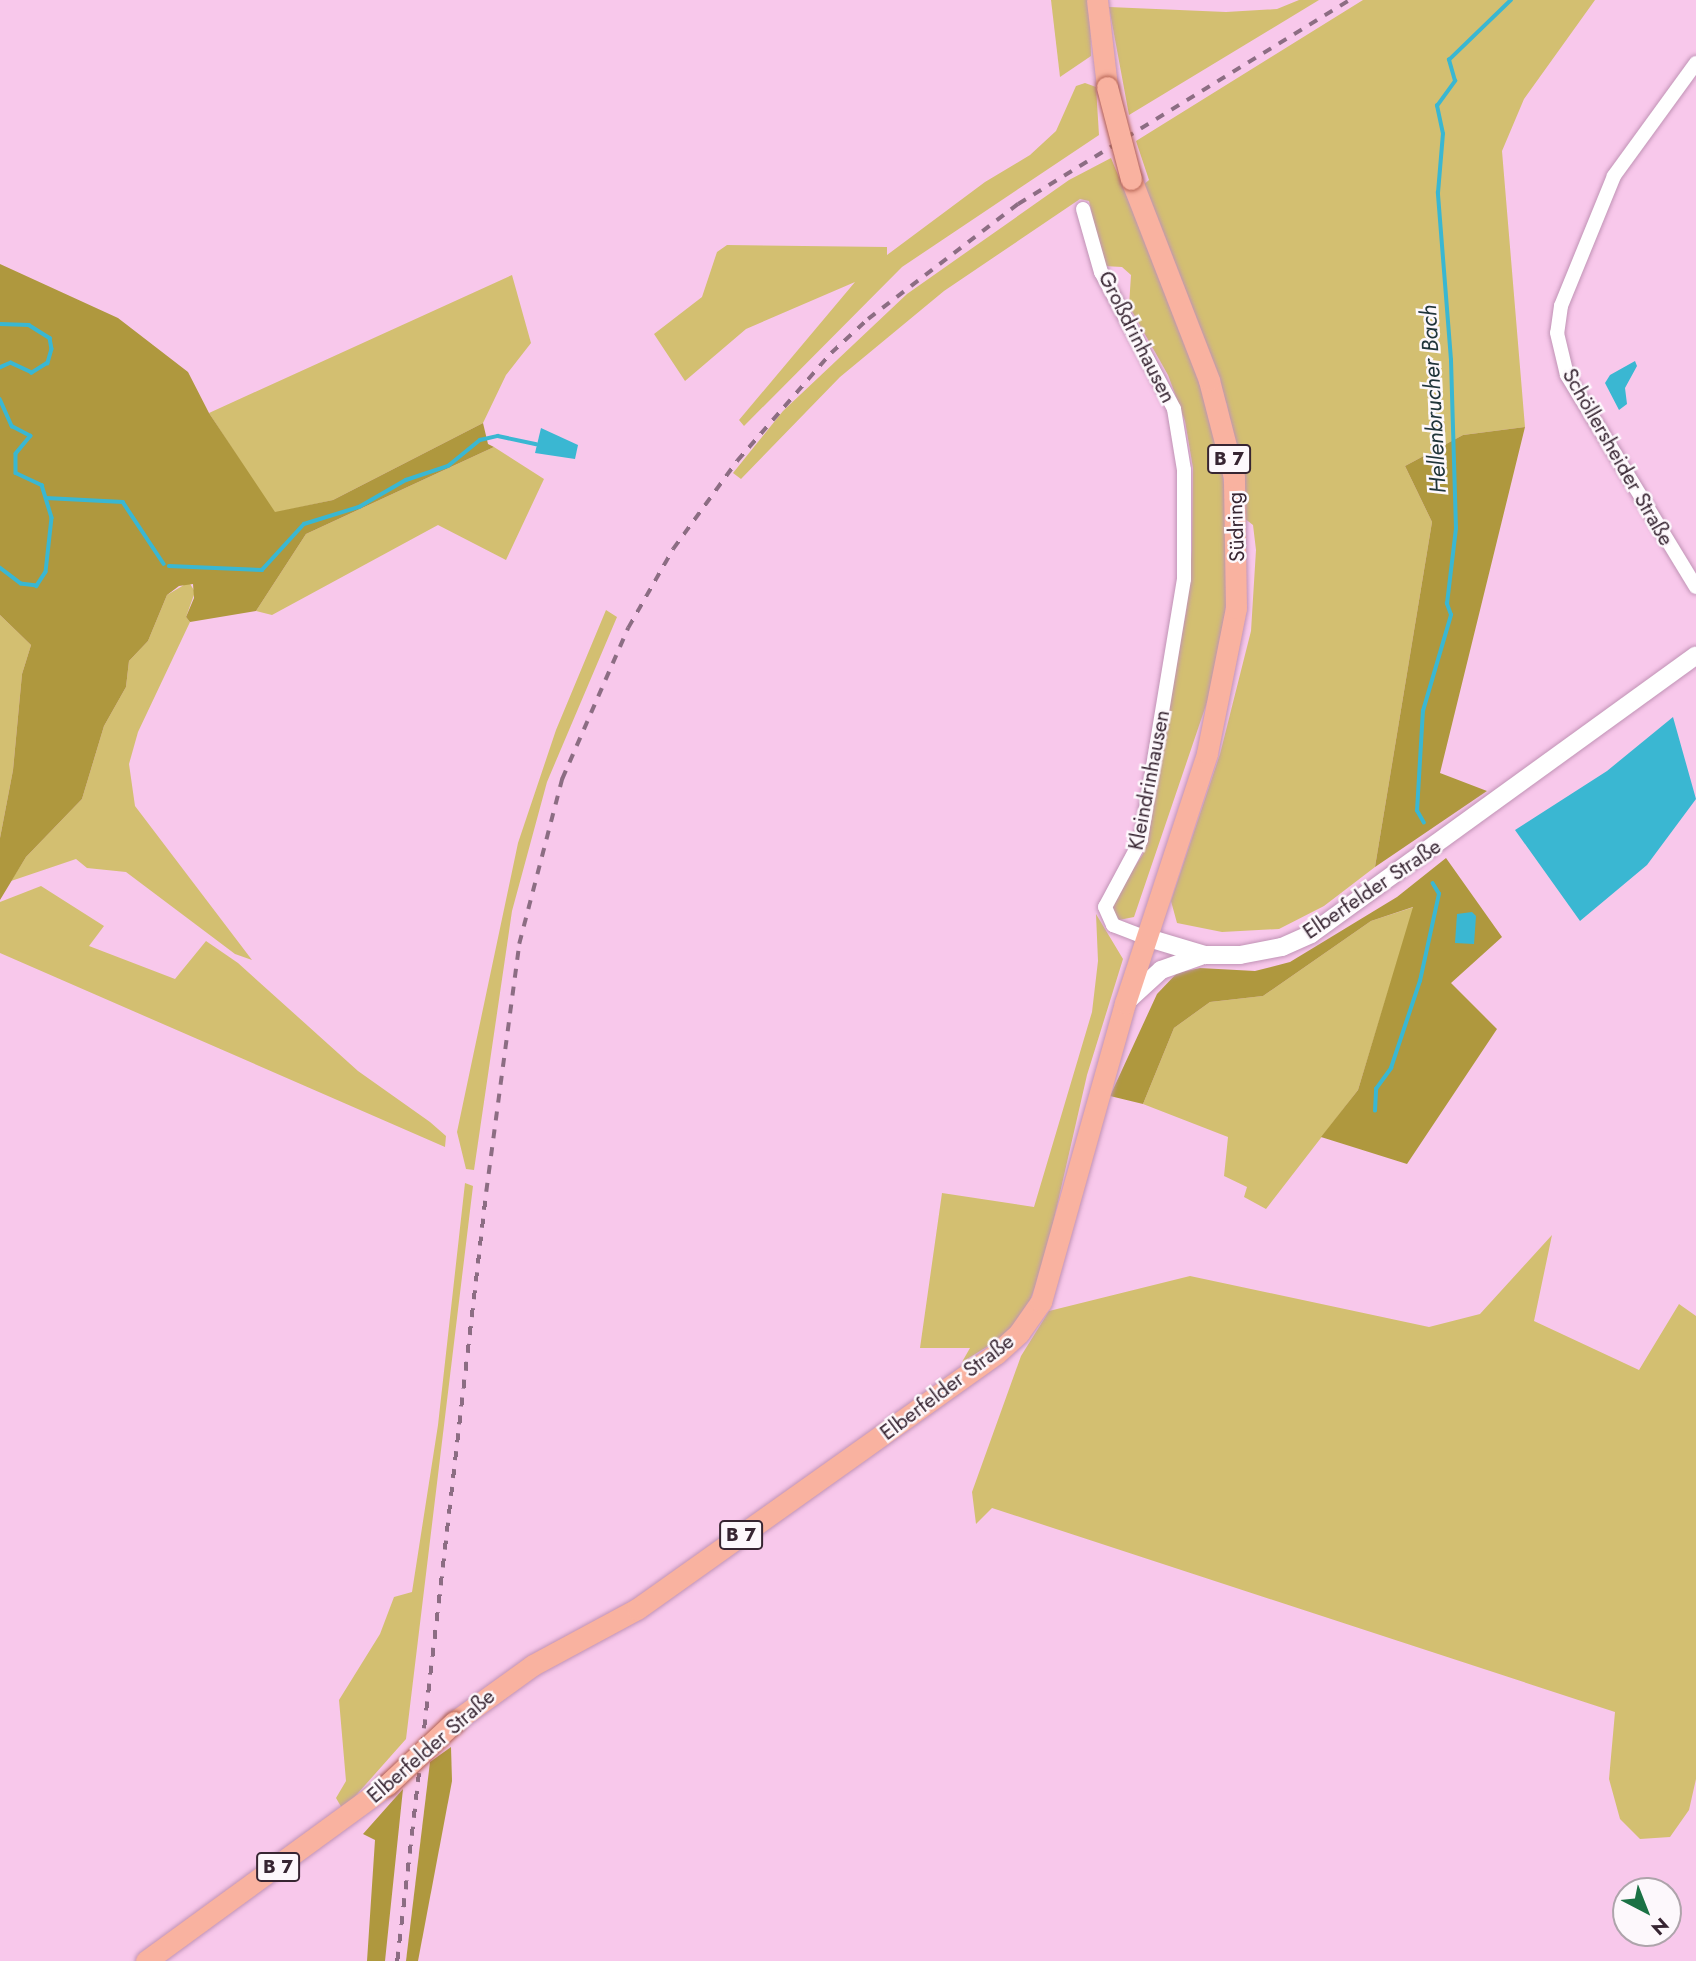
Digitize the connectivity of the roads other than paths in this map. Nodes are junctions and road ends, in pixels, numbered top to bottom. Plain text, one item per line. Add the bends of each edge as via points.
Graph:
1 (1097, 0) edge
2 (1696, 63) edge
3 (1083, 209) dead end
4 (1696, 587) edge
5 (1175, 633) joint
6 (1696, 655) edge
7 (1145, 937) junction
8 (1205, 955) junction
9 (1125, 1003) junction
10 (146, 1961) edge

1 - 7 main road, Südring / B 7, bridge via 1107,87 1131,179 1209,380 1234,477 1238,555 1229,656 1207,752
2 - 4 street, Schöllersheider Straße via 1614,176 1561,306 1557,333 1567,375
3 - 5 street, Großdrinhausen via 1101,272 1165,386 1180,430 1186,526
5 - 7 street, Kleindrinhausen via 1141,840 1105,907 1113,925
6 - 8 street, Elberfelder Straße via 1311,934 1258,953
7 - 8 street, Elberfelder Straße
7 - 9 main road, Elberfelder Straße / B 7
8 - 9 street via 1161,970
9 - 10 main road, Elberfelder Straße / B 7, bridge via 1047,1284 1019,1333 637,1609 533,1665 454,1722 387,1785

